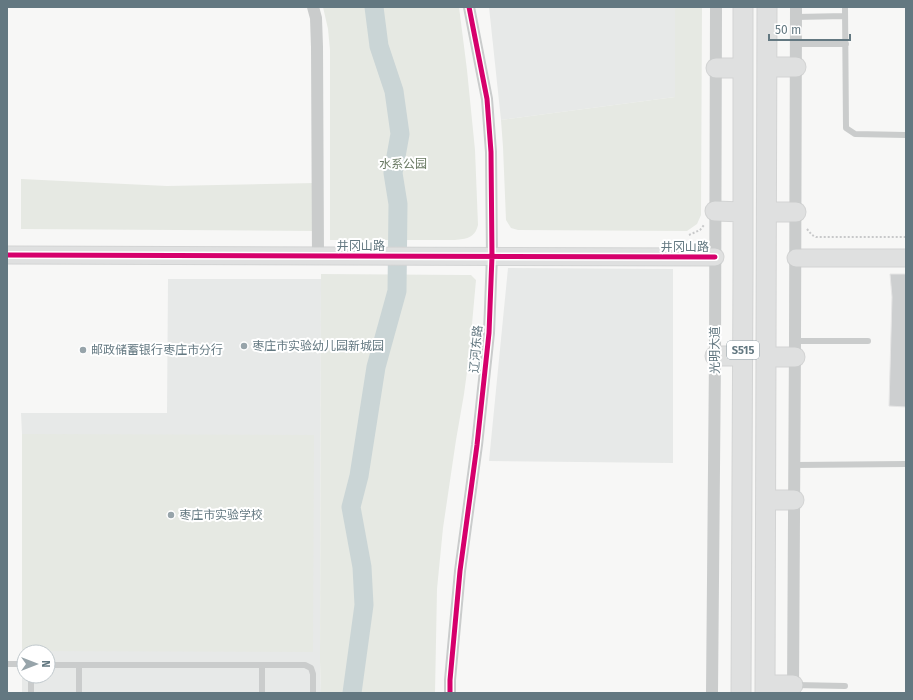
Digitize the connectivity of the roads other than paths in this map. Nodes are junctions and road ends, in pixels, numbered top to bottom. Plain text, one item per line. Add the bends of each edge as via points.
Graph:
1 (313, 7) edge
2 (469, 7) edge
3 (716, 7) edge
4 (743, 7) edge
5 (767, 7) edge
6 (845, 7) edge
7 (796, 12) edge
8 (845, 16) junction
9 (796, 44) junction
10 (846, 44) junction
11 (767, 67) junction
12 (796, 67) junction
13 (716, 68) junction
14 (743, 68) junction
15 (906, 135) edge
16 (743, 212) junction
17 (767, 212) junction
18 (711, 216) junction
19 (801, 220) junction
20 (7, 255) edge
21 (318, 256) junction
22 (492, 256) junction
23 (716, 257) junction
24 (796, 258) junction
25 (906, 258) edge
26 (868, 341) dead end
27 (795, 349) junction
28 (716, 356) junction
29 (743, 356) junction
30 (766, 357) junction
31 (906, 464) edge
32 (795, 465) junction
33 (766, 500) junction
34 (794, 500) junction
35 (56, 665) edge
36 (79, 665) junction
37 (262, 665) junction
38 (845, 686) dead end
39 (765, 689) edge
40 (793, 689) edge
41 (79, 693) edge
42 (262, 693) edge
43 (313, 693) edge
44 (450, 693) edge
45 (712, 693) edge
46 (741, 693) edge

1 - 21 street via 317,47
2 - 22 street, 辽河东路 via 487,99 491,152
3 - 13 street, 光明大道 / S515
4 - 14 main road, S515
5 - 11 main road, S515
6 - 8 lane
7 - 8 lane
7 - 9 street
8 - 10 lane
9 - 10 lane
9 - 12 street
10 - 15 lane via 846,128 855,134
11 - 12 main road
11 - 17 main road, S515
12 - 19 street
13 - 14 main road
13 - 18 street, 光明大道 / S515
14 - 16 main road, S515
16 - 18 main road
16 - 29 main road, S515
17 - 19 main road
17 - 30 main road, S515
18 - 23 street, 光明大道 / S515
19 - 24 street
20 - 21 street, 井冈山路
21 - 22 street, 井冈山路
22 - 23 street, 井冈山路
22 - 44 street, 辽河东路 via 489,333 460,571
23 - 28 street, 光明大道 / S515
24 - 25 street
24 - 27 street
26 - 27 lane
27 - 30 main road
27 - 32 street
28 - 29 main road
28 - 45 street, 光明大道 / S515
29 - 46 main road, S515
30 - 33 main road, S515
31 - 32 lane
32 - 34 street
33 - 34 main road
33 - 39 main road, S515
34 - 40 street
35 - 36 lane
36 - 37 lane
36 - 41 lane
37 - 42 lane
37 - 43 lane via 304,665 311,668
38 - 40 lane
39 - 40 main road

